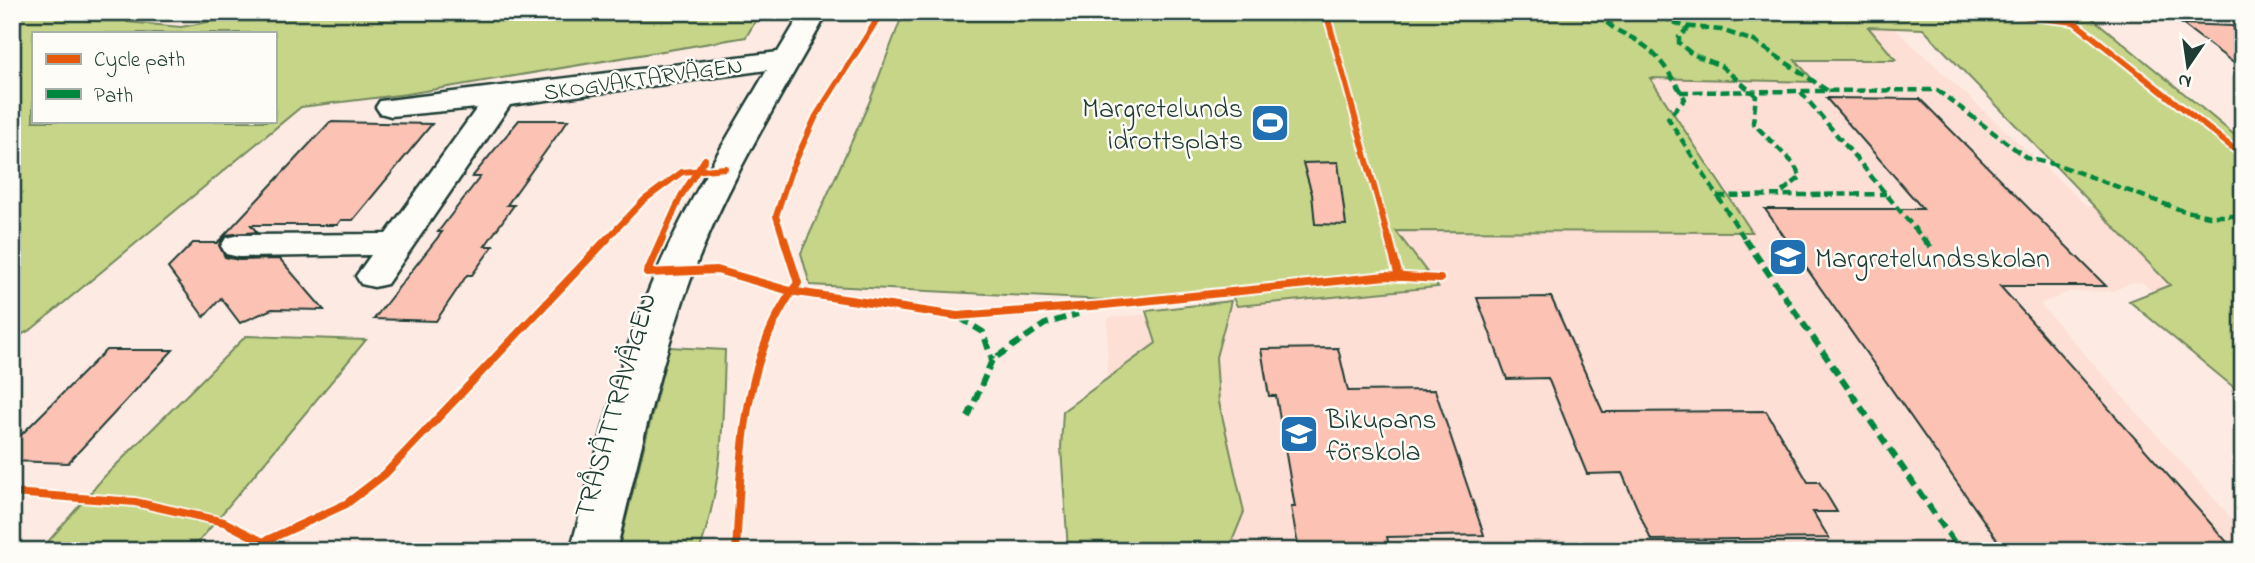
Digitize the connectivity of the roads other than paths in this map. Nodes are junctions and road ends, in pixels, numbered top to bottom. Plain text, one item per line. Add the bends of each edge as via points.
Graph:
1 (815, 12) edge
2 (786, 59) junction
3 (500, 97) junction
4 (391, 107) dead end
5 (399, 244) junction
6 (239, 246) dead end
7 (374, 276) dead end
8 (593, 551) edge

1 - 2 street, TRÅSÄTTRAVÄGEN
2 - 3 street, SKOGVAKTARVÄGEN
2 - 8 street, TRÅSÄTTRAVÄGEN via 725,168 675,272 636,389
3 - 4 street, SKOGVAKTARVÄGEN
3 - 5 street
5 - 6 street
5 - 7 street

